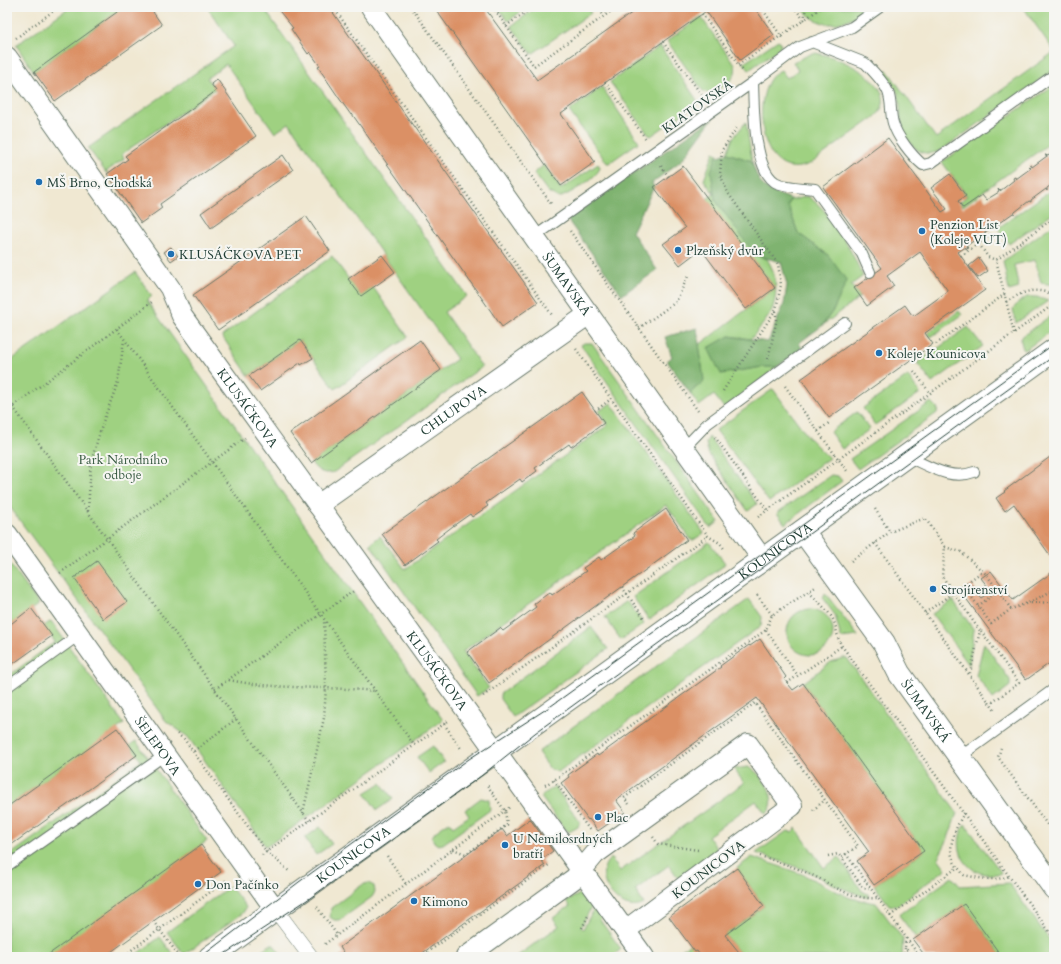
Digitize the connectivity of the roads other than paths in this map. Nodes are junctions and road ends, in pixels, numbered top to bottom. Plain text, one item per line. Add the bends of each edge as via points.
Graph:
1 (371, 7) edge
2 (880, 7) edge
3 (812, 42) junction
4 (7, 57) edge
5 (1054, 75) edge
6 (750, 79) junction
7 (534, 237) junction
8 (870, 272) dead end
9 (589, 314) junction
10 (845, 323) dead end
11 (1054, 350) edge
12 (684, 448) junction
13 (908, 457) junction
14 (974, 472) dead end
15 (318, 505) junction
16 (803, 531) junction
17 (7, 534) edge
18 (763, 560) junction
19 (79, 635) junction
20 (7, 687) edge
21 (1053, 690) edge
22 (496, 752) junction
23 (165, 754) junction
24 (960, 757) junction
25 (7, 866) edge
26 (582, 869) junction
27 (1054, 888) edge
28 (275, 909) junction
29 (626, 930) junction
30 (310, 956) edge
31 (210, 957) edge
32 (466, 957) edge
33 (644, 957) edge

1 - 7 street, ŠUMAVSKÁ
2 - 3 lane, KLATOVSKÁ via 852,27
3 - 5 lane via 865,63 872,69 888,90 896,131 923,165 931,163
3 - 6 lane, KLATOVSKÁ
4 - 15 street, KLUSÁČKOVA via 170,288 182,316
6 - 7 lane, KLATOVSKÁ
6 - 8 lane via 758,149 768,176 777,183 815,189 862,254
7 - 9 street, ŠUMAVSKÁ
9 - 12 street, ŠUMAVSKÁ
9 - 15 street, CHLUPOVA
10 - 12 lane via 707,424
11 - 13 street, KOUNICOVA
12 - 18 street, ŠUMAVSKÁ
13 - 14 lane via 950,475 964,476
13 - 16 street, KOUNICOVA
15 - 22 street, KLUSÁČKOVA
16 - 18 street, KOUNICOVA
16 - 24 street, ŠUMAVSKÁ via 884,643 899,673
17 - 19 street, ŠELEPOVA
18 - 22 street, KOUNICOVA
19 - 20 lane
19 - 23 street, ŠELEPOVA
21 - 24 lane
22 - 26 street
22 - 28 street, KOUNICOVA
23 - 25 lane
23 - 28 street, ŠELEPOVA
24 - 27 street, ŠUMAVSKÁ
26 - 29 street
26 - 29 street, KOUNICOVA via 595,854 748,744 792,806
26 - 32 street, KOUNICOVA via 575,878
28 - 30 street, ŠELEPOVA
28 - 31 street, KOUNICOVA
29 - 33 street

